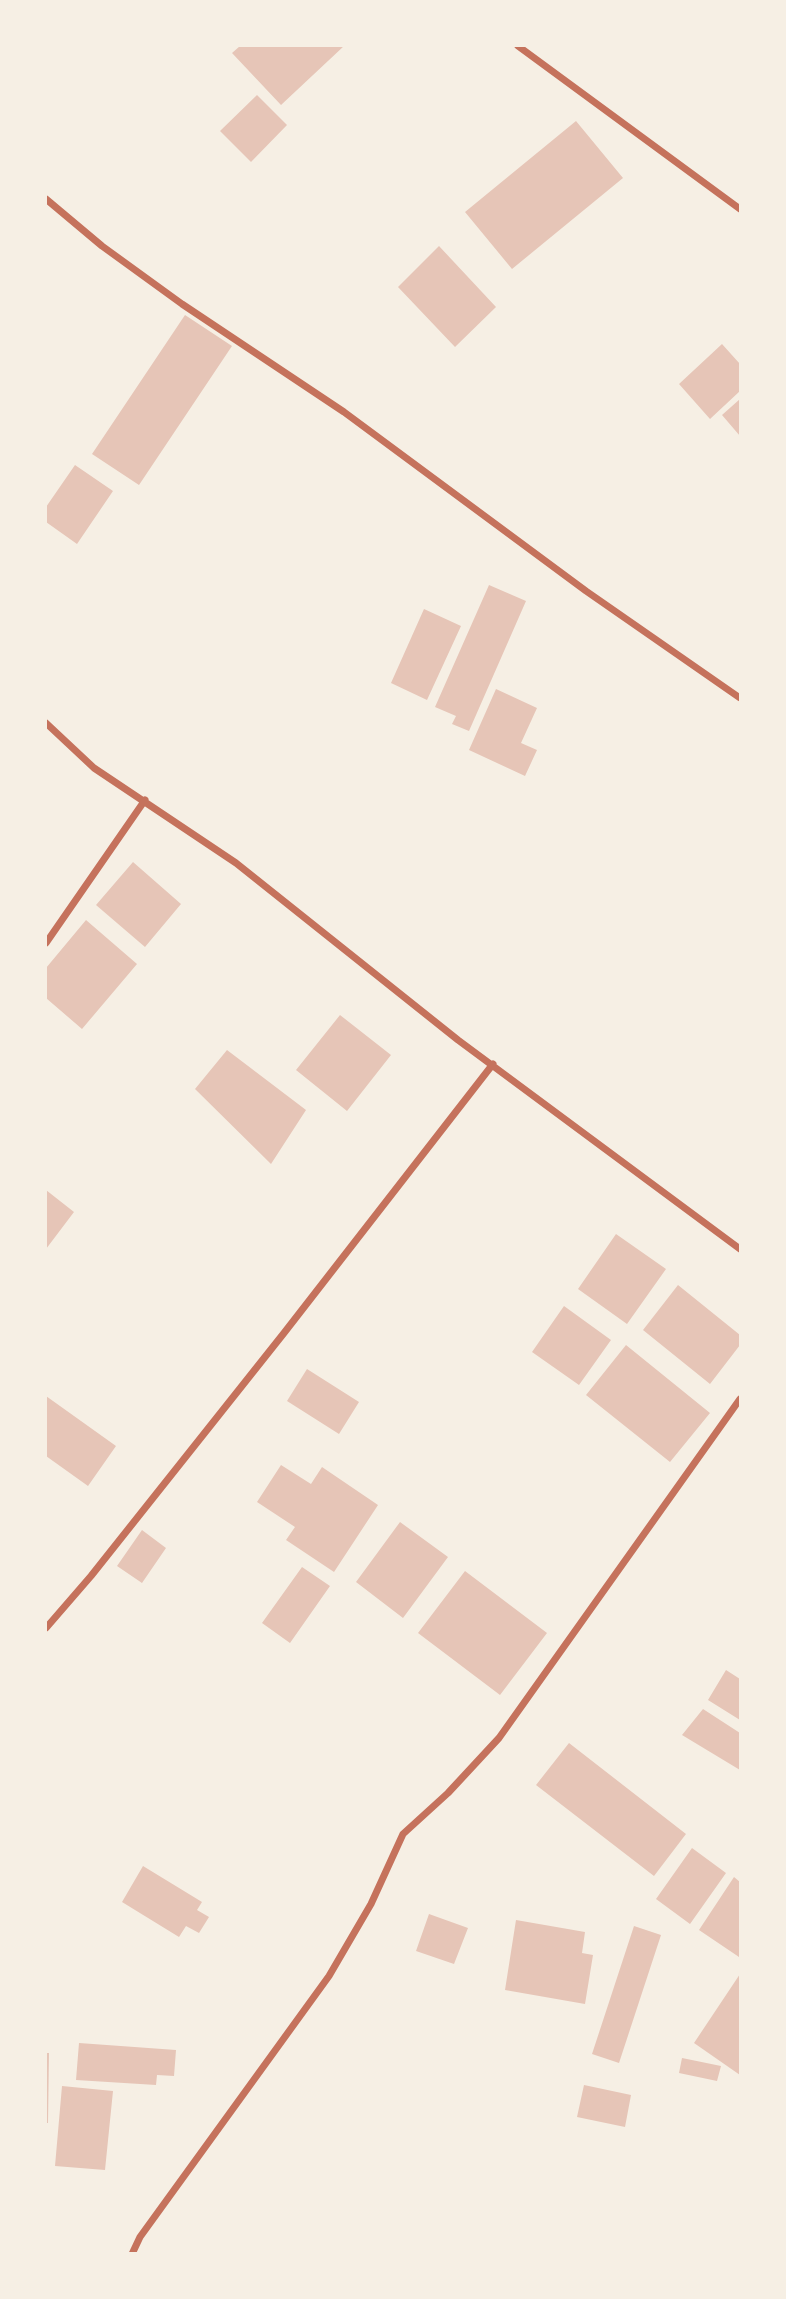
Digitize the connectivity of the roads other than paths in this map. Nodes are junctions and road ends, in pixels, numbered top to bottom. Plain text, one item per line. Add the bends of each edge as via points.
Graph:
1 (518, 46) edge
2 (46, 199) edge
3 (740, 209) edge
4 (740, 698) edge
5 (46, 723) edge
6 (145, 800) junction
7 (46, 943) edge
8 (493, 1064) junction
9 (740, 1249) edge
10 (740, 1399) edge
11 (46, 1628) edge
12 (132, 2253) edge

1 - 3 street
2 - 4 street via 182,304 344,412
5 - 6 street via 94,768
6 - 7 street
6 - 8 street via 236,863 344,952
8 - 9 street
8 - 11 street
10 - 12 street via 499,1738 403,1835 371,1904 329,1976

